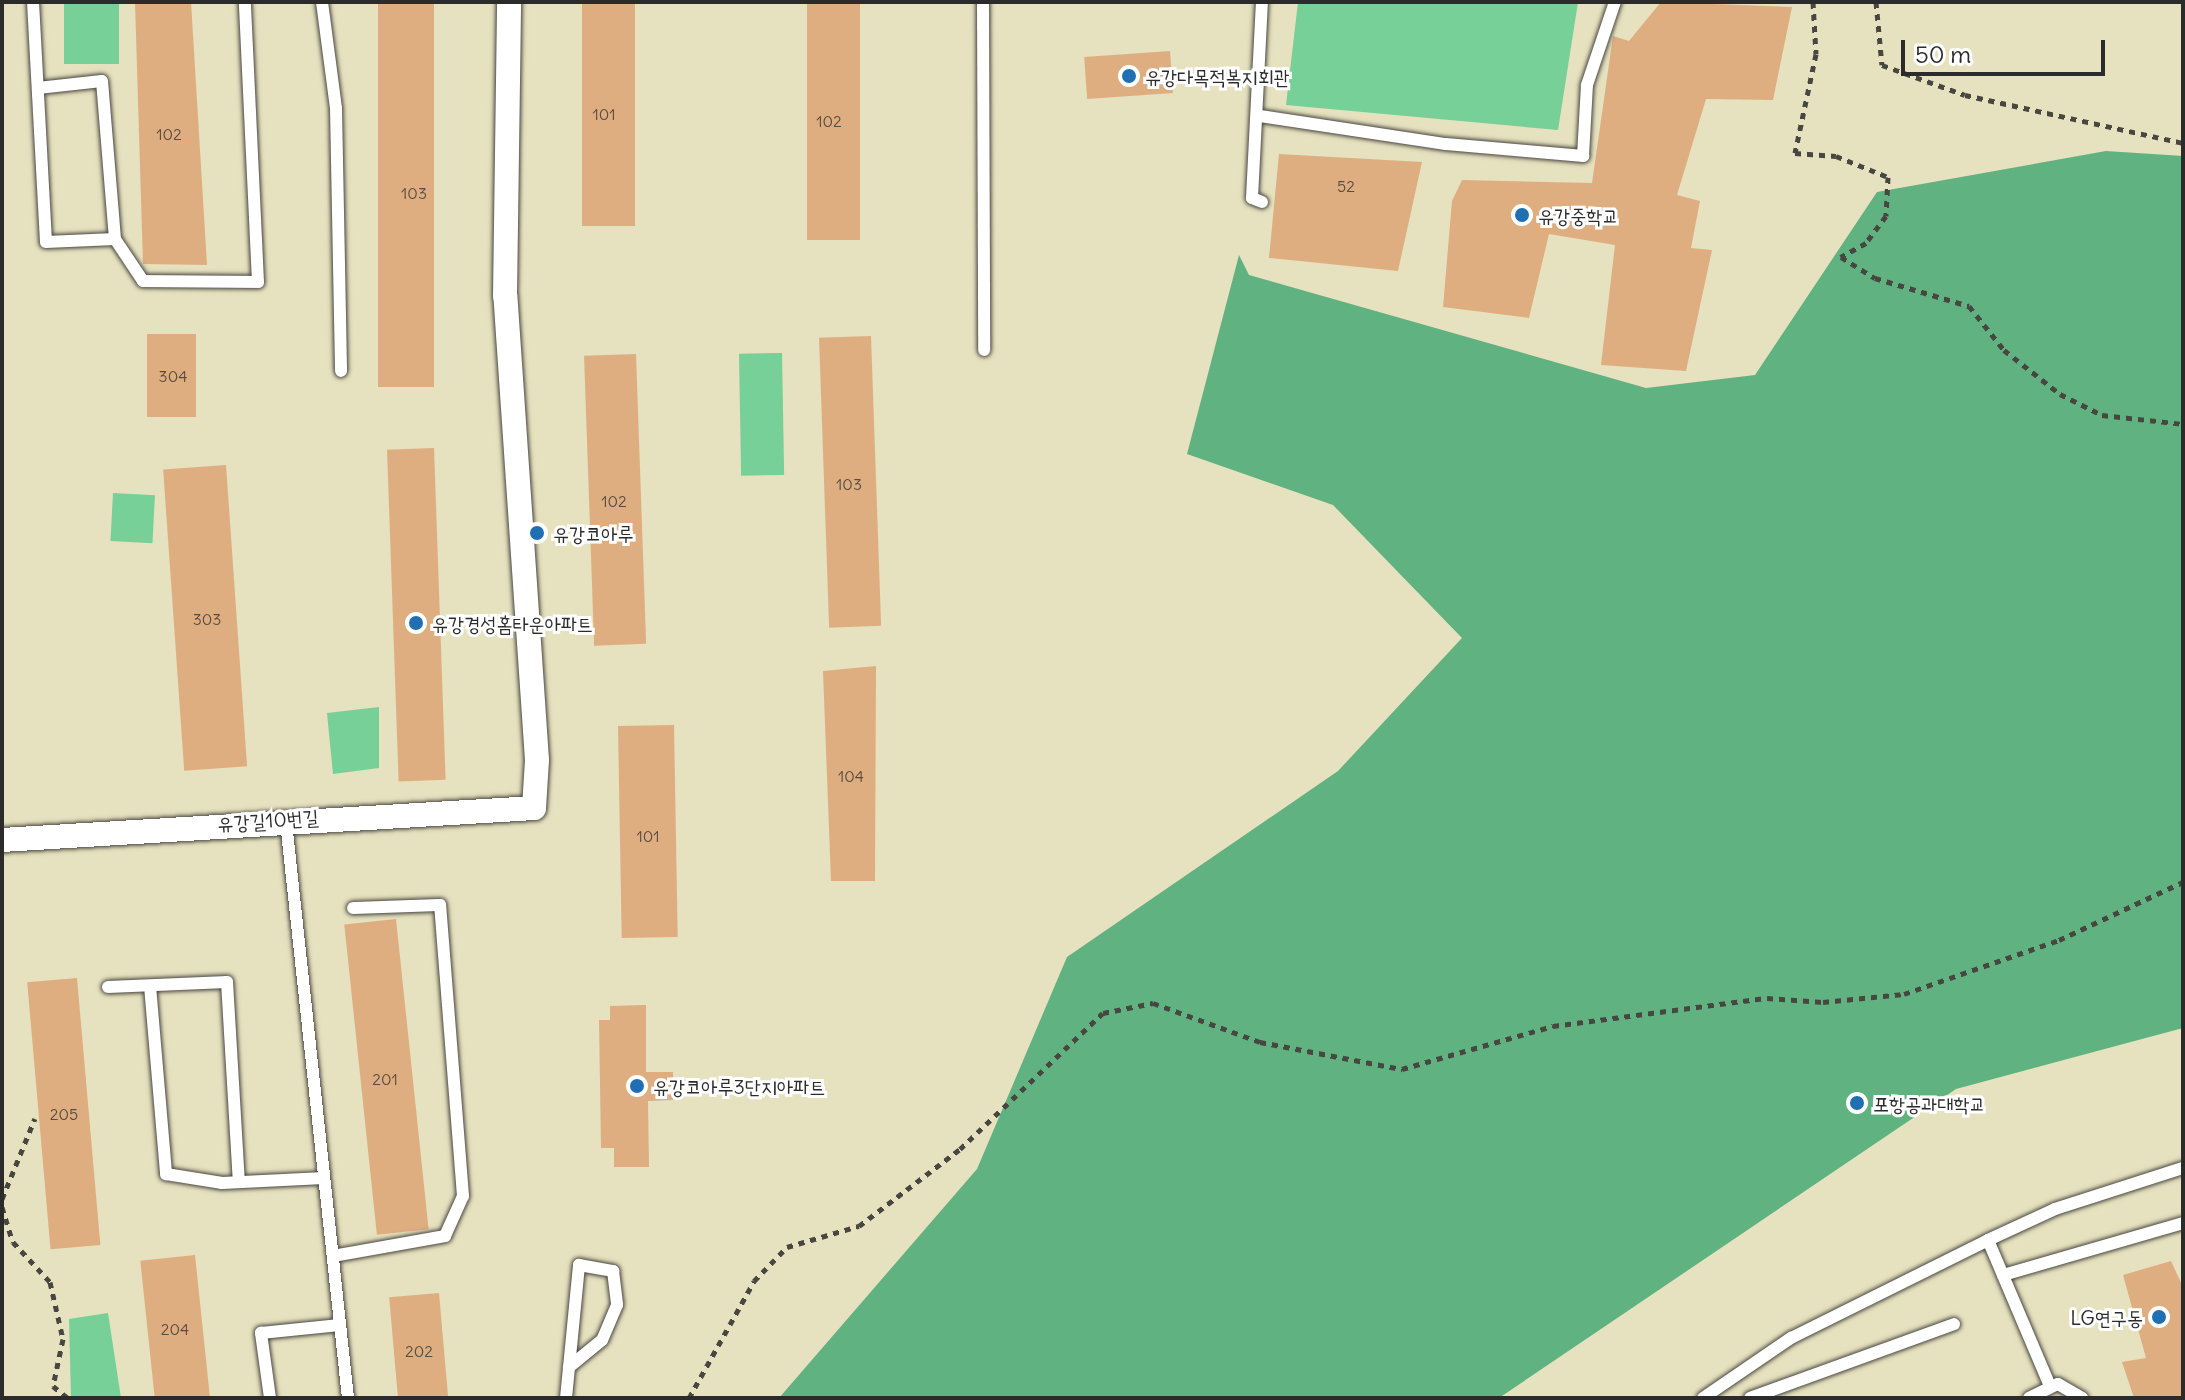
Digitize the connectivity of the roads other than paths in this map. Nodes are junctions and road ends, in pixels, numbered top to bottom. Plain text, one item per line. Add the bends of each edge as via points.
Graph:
1 (33, 2) edge
2 (245, 2) edge
3 (322, 2) edge
4 (509, 2) edge
5 (983, 2) edge
6 (1262, 2) edge
7 (1615, 2) edge
8 (38, 88) junction
9 (1260, 116) junction
10 (1262, 202) dead end
11 (115, 239) junction
12 (984, 350) dead end
13 (341, 371) dead end
14 (286, 818) junction
15 (2, 840) edge
16 (353, 908) dead end
17 (150, 986) junction
18 (108, 987) dead end
19 (2183, 1168) edge
20 (324, 1178) junction
21 (239, 1182) junction
22 (2183, 1223) edge
23 (1988, 1240) junction
24 (333, 1256) junction
25 (2003, 1275) junction
26 (1954, 1324) dead end
27 (340, 1325) junction
28 (569, 1367) junction
29 (2049, 1384) junction
30 (270, 1398) edge
31 (348, 1398) edge
32 (566, 1398) edge
33 (1703, 1398) edge
34 (1750, 1398) edge
35 (2029, 1398) edge
36 (2082, 1398) edge

1 - 8 lane
2 - 11 lane via 258,282 143,281
3 - 13 lane via 336,108
4 - 14 street, 유강길10번길 via 505,296 536,735 534,808
5 - 12 lane
6 - 9 lane
7 - 9 lane via 1587,85 1583,156
8 - 11 lane via 102,81
8 - 11 lane via 46,242
9 - 10 lane via 1252,198
14 - 15 street, 유강길10번길
14 - 20 lane
16 - 24 lane via 440,905 463,1196 445,1236
17 - 18 lane
17 - 21 lane via 166,1174
17 - 21 lane via 227,982
19 - 23 lane via 2055,1209
20 - 21 lane
20 - 24 lane
22 - 25 lane
23 - 25 lane
23 - 33 lane via 1791,1338
24 - 27 lane
25 - 29 lane
26 - 34 lane
27 - 30 lane via 261,1333
27 - 31 lane
28 - 28 lane via 579,1265 613,1271 617,1305 602,1340
28 - 32 lane
29 - 35 lane
29 - 36 lane via 2068,1386

